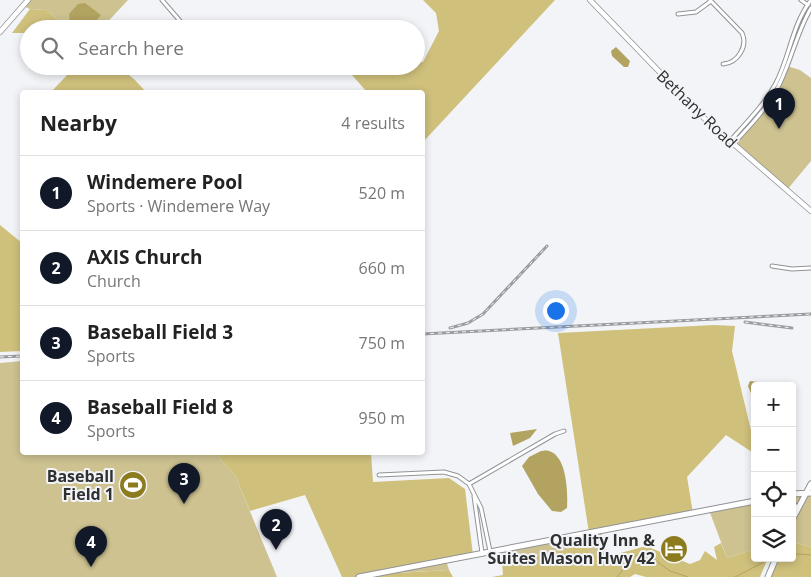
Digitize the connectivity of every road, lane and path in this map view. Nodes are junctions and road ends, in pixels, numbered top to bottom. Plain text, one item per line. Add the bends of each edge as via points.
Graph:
1 (28, 0) edge
2 (162, 0) edge
3 (590, 0) edge
4 (711, 0) edge
5 (801, 0) edge
6 (811, 0) edge
7 (810, 6) edge
8 (678, 14) dead end
9 (179, 20) edge
10 (0, 32) edge
11 (723, 64) dead end
12 (732, 142) junction
13 (811, 210) edge
14 (772, 266) dead end
15 (811, 268) edge
16 (564, 431) dead end
17 (379, 475) dead end
18 (469, 484) junction
19 (811, 484) edge
20 (474, 493) junction
21 (809, 493) edge
22 (796, 494) edge
23 (751, 502) edge
24 (797, 510) joint
25 (794, 517) edge
26 (490, 552) junction
27 (482, 553) junction
28 (774, 562) edge
29 (359, 577) edge
30 (768, 577) edge

1 - 10 main road
2 - 9 street
3 - 12 main road, Bethany Road via 697,111
4 - 8 street via 696,12
4 - 11 street via 742,33 744,40 738,56 729,64
5 - 7 street
6 - 7 street
7 - 12 street via 775,92 759,115
12 - 13 main road, Bethany Road
14 - 15 street
16 - 18 street
17 - 18 street via 444,472
18 - 20 street
19 - 21 main road
20 - 26 street via 481,508
20 - 27 street
21 - 22 main road
21 - 24 main road
23 - 26 main road
24 - 25 main road
26 - 27 main road
27 - 29 main road
28 - 30 main road

